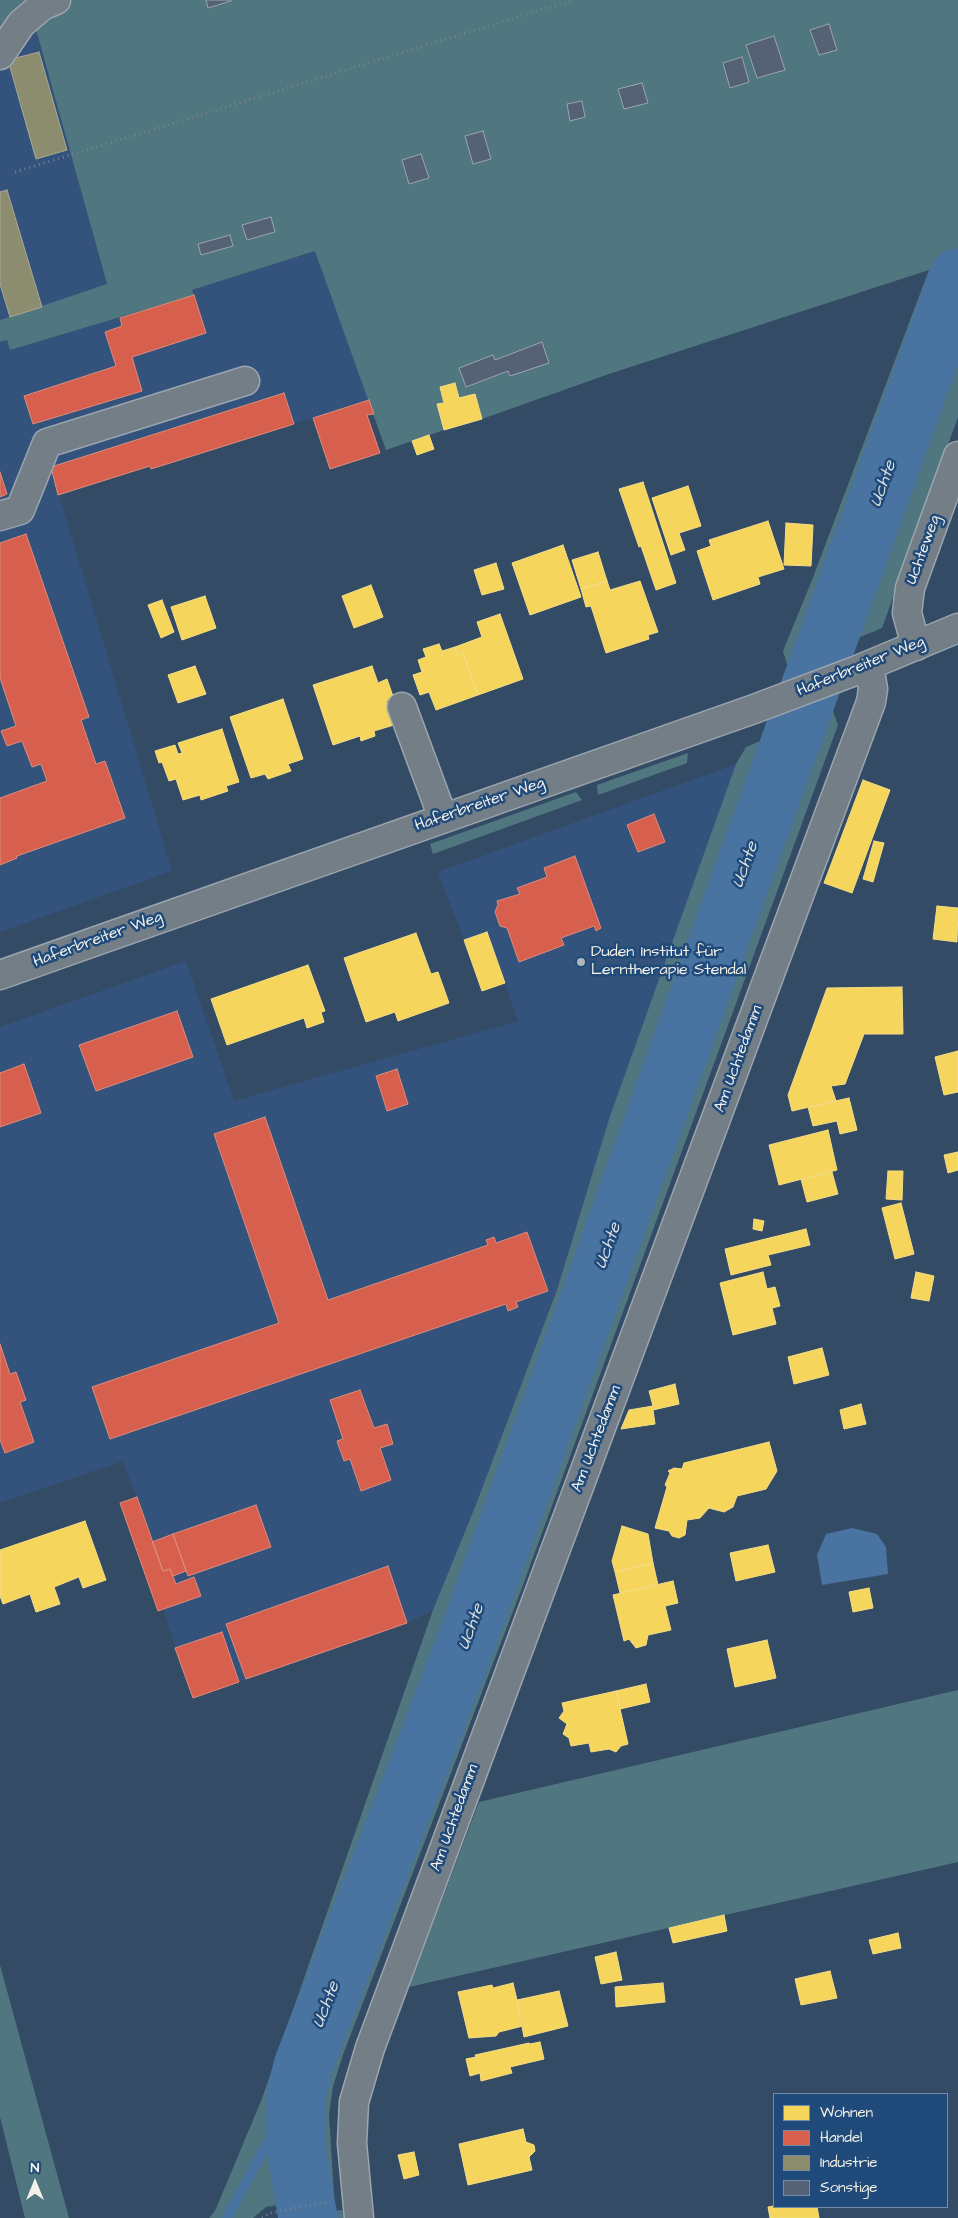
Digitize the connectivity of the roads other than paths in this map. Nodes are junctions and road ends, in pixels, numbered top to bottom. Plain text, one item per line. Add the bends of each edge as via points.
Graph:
1 (56, 0) edge
2 (0, 55) edge
3 (246, 381) dead end
4 (958, 456) edge
5 (0, 516) edge
6 (958, 628) edge
7 (916, 646) junction
8 (862, 668) junction
9 (402, 707) dead end
10 (443, 818) junction
11 (0, 975) edge
12 (359, 2218) edge

1 - 2 street via 42,6 21,24
3 - 5 street via 47,443 20,510
4 - 7 street, Uchteweg via 910,588 907,613
6 - 7 street, Haferbreiter Weg
7 - 8 street, Haferbreiter Weg
8 - 10 street, Haferbreiter Weg
8 - 12 street, Am Uchtedamm via 873,689 871,702 370,2048 354,2102 352,2143
9 - 10 street
10 - 11 street, Haferbreiter Weg

